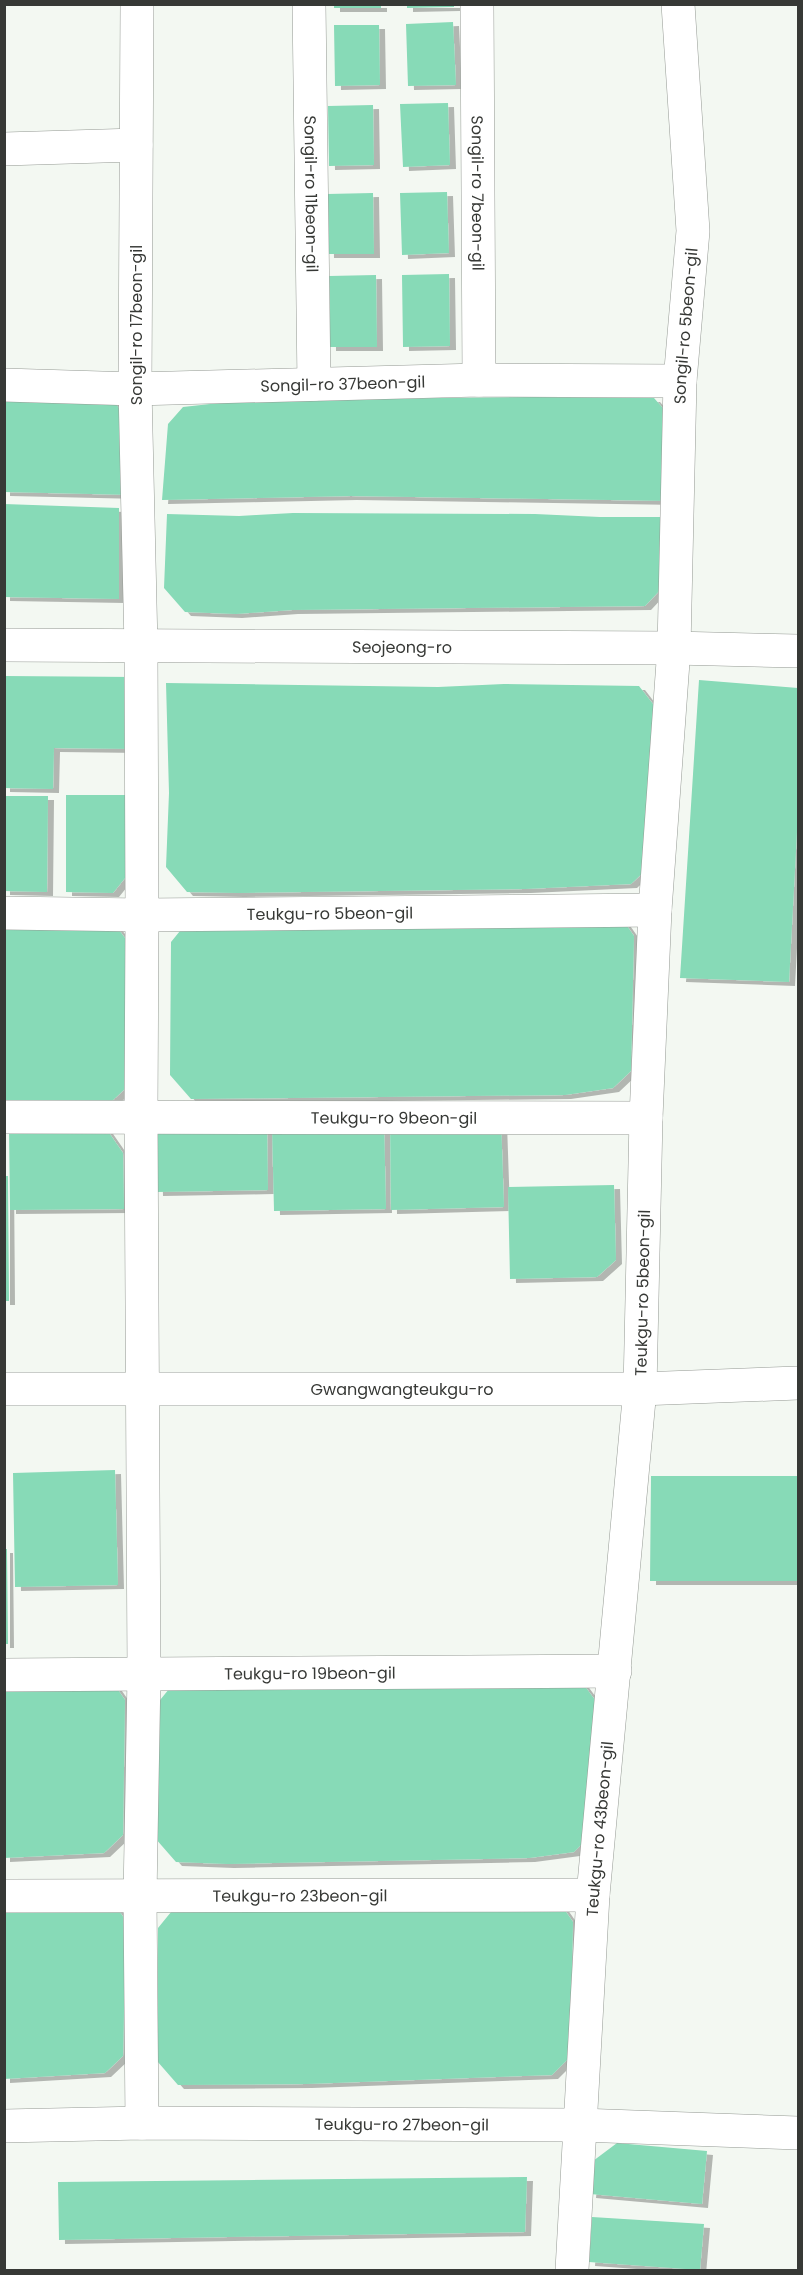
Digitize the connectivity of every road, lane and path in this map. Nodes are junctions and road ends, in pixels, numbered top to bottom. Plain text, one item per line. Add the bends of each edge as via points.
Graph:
1 (136, 4) edge
2 (309, 4) edge
3 (477, 4) edge
4 (678, 4) edge
5 (136, 146) junction
6 (4, 149) edge
7 (479, 380) junction
8 (680, 381) junction
9 (314, 384) junction
10 (4, 385) edge
11 (135, 389) junction
12 (4, 645) edge
13 (141, 645) junction
14 (674, 648) junction
15 (798, 651) edge
16 (655, 910) junction
17 (4, 913) edge
18 (142, 915) junction
19 (4, 1117) edge
20 (141, 1118) junction
21 (646, 1118) junction
22 (798, 1383) edge
23 (4, 1389) edge
24 (144, 1389) junction
25 (640, 1389) junction
26 (615, 1671) junction
27 (4, 1675) edge
28 (144, 1675) junction
29 (593, 1895) junction
30 (4, 1896) edge
31 (140, 1897) junction
32 (142, 2123) junction
33 (580, 2125) junction
34 (4, 2126) edge
35 (798, 2133) edge
36 (572, 2271) edge

1 - 5 street, Songil-ro 17beon-gil
2 - 9 street, Songil-ro 11beon-gil
3 - 7 street, Songil-ro 7beon-gil
4 - 8 street, Songil-ro 5beon-gil via 693,231
5 - 6 street
5 - 11 street, Songil-ro 17beon-gil
7 - 8 street, Songil-ro 37beon-gil
7 - 9 street, Songil-ro 37beon-gil
8 - 14 street, Songil-ro 5beon-gil
9 - 11 street, Songil-ro 37beon-gil
10 - 11 street, Songil-ro 37beon-gil
11 - 13 street, Songil-ro 17beon-gil
12 - 13 street, Seojeong-ro
13 - 14 street, Seojeong-ro
13 - 18 street, Songil-ro 17beon-gil
14 - 15 street, Seojeong-ro
14 - 16 street, Teukgu-ro 5beon-gil
16 - 18 street, Teukgu-ro 5beon-gil
16 - 21 street, Teukgu-ro 5beon-gil
17 - 18 street, Teukgu-ro 5beon-gil
18 - 20 street
19 - 20 street, Teukgu-ro 9beon-gil
20 - 21 street, Teukgu-ro 9beon-gil
20 - 24 street
21 - 25 street, Teukgu-ro 5beon-gil
22 - 25 street, Gwangwangteukgu-ro
23 - 24 street, Gwangwangteukgu-ro
24 - 25 street, Gwangwangteukgu-ro
24 - 28 street
25 - 26 street, Teukgu-ro 43beon-gil
26 - 28 street, Teukgu-ro 19beon-gil
26 - 29 street, Teukgu-ro 43beon-gil
27 - 28 street, Teukgu-ro 19beon-gil
28 - 31 street
29 - 31 street, Teukgu-ro 23beon-gil
29 - 33 street, Teukgu-ro 43beon-gil
30 - 31 street, Teukgu-ro 23beon-gil
31 - 32 street
32 - 33 street, Teukgu-ro 27beon-gil
32 - 34 street, Teukgu-ro 27beon-gil
33 - 35 street, Teukgu-ro 27beon-gil
33 - 36 street, Teukgu-ro 43beon-gil

